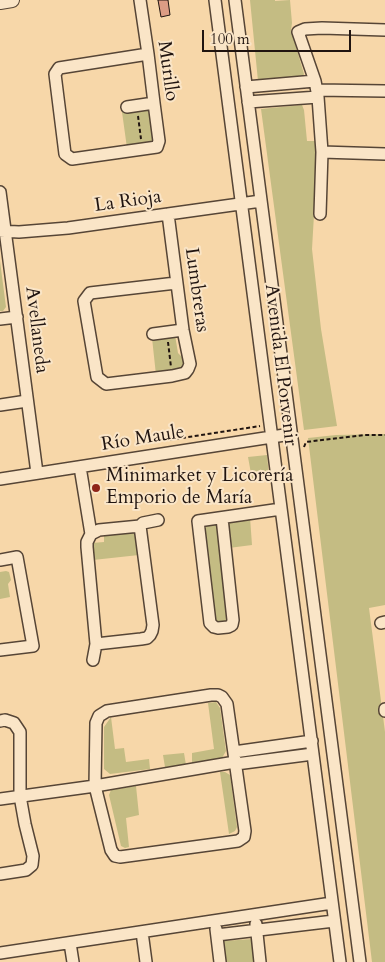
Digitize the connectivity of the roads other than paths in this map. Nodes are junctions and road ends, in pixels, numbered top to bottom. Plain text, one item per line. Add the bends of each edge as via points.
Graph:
1 (12, 0) edge
2 (140, 0) edge
3 (215, 0) edge
4 (235, 0) edge
5 (0, 2) edge
6 (385, 30) edge
7 (148, 54) junction
8 (285, 84) junction
9 (246, 87) junction
10 (317, 89) junction
11 (385, 91) edge
12 (287, 99) junction
13 (248, 102) junction
14 (154, 103) junction
15 (132, 106) road end
16 (322, 152) junction
17 (385, 154) edge
18 (0, 192) edge
19 (261, 201) junction
20 (242, 203) junction
21 (168, 214) junction
22 (320, 214) dead end
23 (3, 231) edge
24 (176, 283) junction
25 (16, 317) junction
26 (0, 319) edge
27 (183, 330) junction
28 (153, 334) dead end
29 (27, 401) junction
30 (0, 405) edge
31 (292, 434) junction
32 (272, 438) junction
33 (80, 467) junction
34 (37, 473) junction
35 (0, 479) edge
36 (281, 509) junction
37 (222, 518) junction
38 (158, 520) dead end
39 (140, 526) junction
40 (91, 534) junction
41 (0, 560) edge
42 (96, 644) junction
43 (0, 650) edge
44 (93, 660) dead end
45 (0, 721) edge
46 (312, 741) junction
47 (313, 754) junction
48 (235, 759) junction
49 (95, 786) junction
50 (20, 796) junction
51 (0, 799) edge
52 (345, 850) junction
53 (326, 853) junction
54 (0, 874) edge
55 (332, 903) junction
56 (255, 914) junction
57 (215, 921) junction
58 (334, 921) junction
59 (256, 930) junction
60 (142, 932) junction
61 (217, 935) junction
62 (70, 943) junction
63 (0, 953) edge
64 (73, 962) edge
65 (146, 962) edge
66 (220, 962) edge
67 (260, 962) edge
68 (340, 962) edge
69 (360, 962) edge

1 - 5 street
2 - 7 street, Murillo
3 - 20 street, Avenida El Porvenir
4 - 9 street, Avenida El Porvenir
6 - 10 street via 300,30
7 - 14 street, Murillo
7 - 14 street, Murillo via 59,68 55,74 65,154 72,159 157,147
8 - 9 street
8 - 10 street
8 - 12 street
9 - 13 street, Avenida El Porvenir
10 - 11 street
10 - 12 street
10 - 16 street
12 - 13 street
13 - 19 street, Avenida El Porvenir
14 - 15 street
16 - 17 street
16 - 22 street
18 - 23 street, Avellaneda
19 - 20 street, La Rioja
19 - 31 street, Avenida El Porvenir
20 - 21 street, La Rioja
20 - 32 street, Avenida El Porvenir
21 - 23 street, La Rioja via 68,228
21 - 24 street, Lumbreras
23 - 25 street, Avellaneda
24 - 27 street, Lumbreras
24 - 27 street, Lumbreras via 90,293 84,301 98,377 106,384 185,373 190,364
25 - 26 street
25 - 29 street, Avellaneda
27 - 28 street
29 - 30 street
29 - 34 street, Avellaneda
31 - 32 street, Río Maule
31 - 52 street, Avenida El Porvenir
32 - 33 street, Río Maule
32 - 36 street, Avenida El Porvenir
33 - 34 street, Río Maule
33 - 40 street
34 - 35 street, Río Maule
36 - 37 street
36 - 46 street, Avenida El Porvenir
37 - 37 street via 198,521 210,623 218,628 232,625 233,620
38 - 39 street
39 - 40 street via 99,530
39 - 42 street via 152,631 141,639
40 - 42 street via 87,547
41 - 43 street via 17,557 33,646
42 - 44 street
45 - 50 street via 14,723 20,732
46 - 47 street, Avenida El Porvenir
46 - 48 street
47 - 48 street
47 - 53 street, Avenida El Porvenir
48 - 49 street
48 - 49 street via 227,704 218,695 107,711 99,716 96,723
48 - 49 street via 245,831 238,841 115,856
49 - 50 street
50 - 51 street
50 - 54 street via 33,856 32,865 26,870
52 - 53 street
52 - 69 street, Avenida El Porvenir
53 - 55 street, Avenida El Porvenir
55 - 56 street
55 - 58 street, Avenida El Porvenir
56 - 57 street
56 - 59 street
57 - 60 street
57 - 61 street
58 - 59 street
58 - 68 street, Avenida El Porvenir
59 - 61 street
59 - 67 street
60 - 62 street
60 - 65 street
61 - 66 street
62 - 63 street
62 - 64 street

